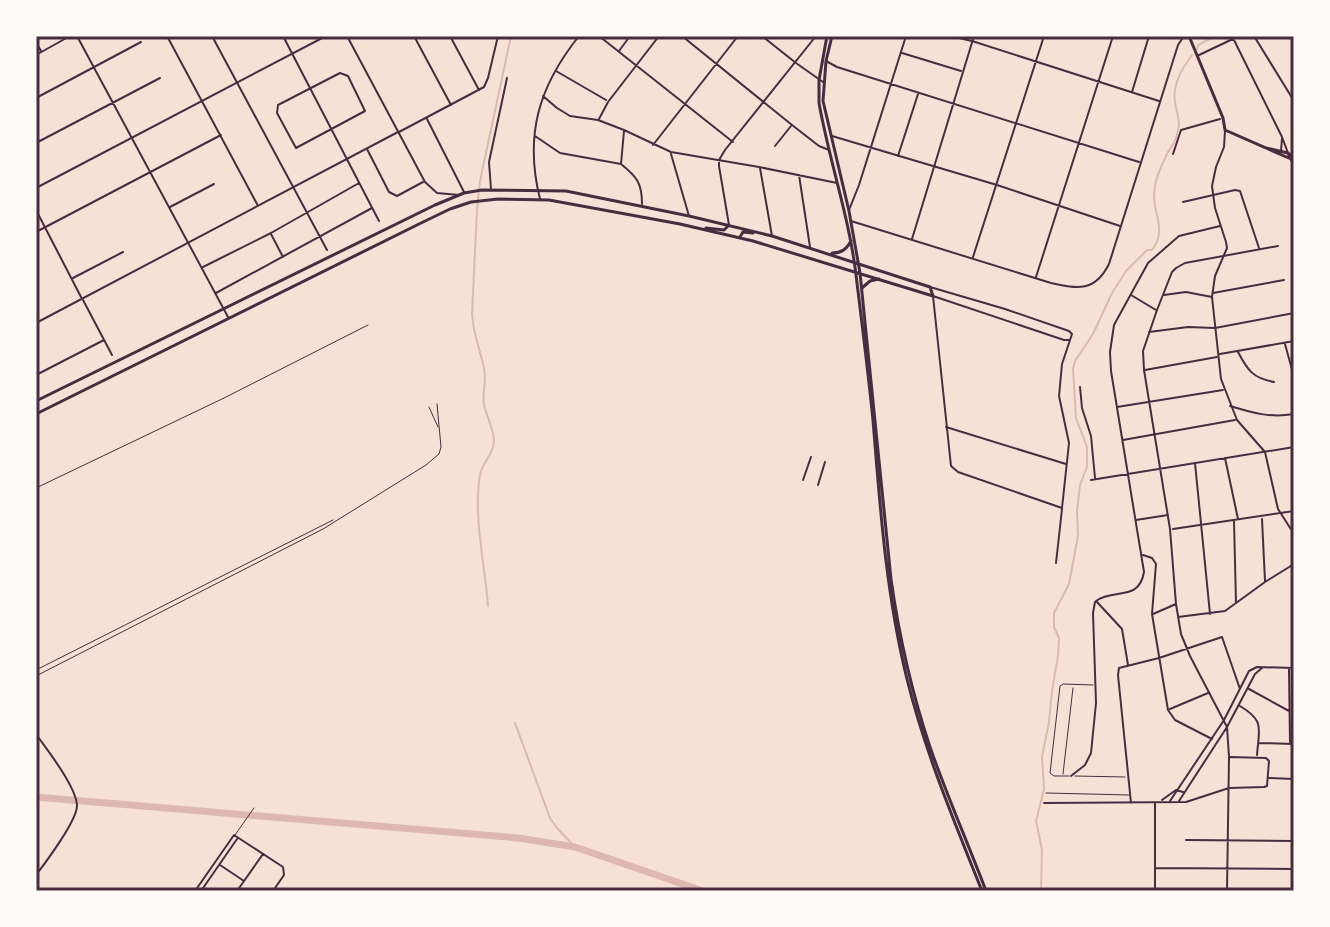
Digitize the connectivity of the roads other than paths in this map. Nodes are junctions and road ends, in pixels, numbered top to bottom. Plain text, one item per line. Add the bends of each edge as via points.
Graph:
1 (70, 36) edge
2 (77, 36) edge
3 (167, 36) edge
4 (212, 36) edge
5 (283, 36) edge
6 (326, 36) edge
7 (347, 36) edge
8 (414, 36) edge
9 (450, 36) edge
10 (492, 36) edge
11 (498, 36) edge
12 (579, 36) edge
13 (599, 36) edge
14 (630, 36) edge
15 (659, 36) edge
16 (682, 36) edge
17 (738, 36) edge
18 (762, 36) edge
19 (816, 36) edge
20 (830, 36) edge
21 (906, 36) edge
22 (950, 36) edge
23 (974, 36) edge
24 (1044, 36) edge
25 (1113, 36) edge
26 (1149, 36) edge
27 (1185, 36) edge
28 (1239, 36) edge
29 (1254, 36) edge
30 (1290, 36) edge
31 (1233, 38) junction
32 (972, 41) junction
33 (36, 42) edge
34 (141, 42) dead end
35 (1294, 42) edge
36 (497, 45) junction
37 (618, 51) junction
38 (41, 52) junction
39 (901, 52) junction
40 (292, 53) junction
41 (36, 55) edge
42 (1197, 56) junction
43 (826, 61) junction
44 (1036, 61) junction
45 (715, 63) junction
46 (796, 63) junction
47 (636, 65) junction
48 (94, 67) junction
49 (837, 67) junction
50 (825, 69) junction
51 (555, 70) junction
52 (963, 71) junction
53 (160, 78) dead end
54 (507, 78) dead end
55 (1099, 80) junction
56 (821, 81) junction
57 (237, 82) junction
58 (890, 84) junction
59 (311, 89) junction
60 (479, 90) junction
61 (1132, 92) junction
62 (918, 93) junction
63 (543, 96) junction
64 (36, 98) edge
65 (202, 100) junction
66 (1160, 101) junction
67 (1294, 101) edge
68 (113, 102) junction
69 (608, 102) junction
70 (765, 102) junction
71 (684, 103) junction
72 (952, 104) junction
73 (451, 105) junction
74 (426, 118) junction
75 (1223, 118) junction
76 (598, 120) junction
77 (1016, 124) junction
78 (792, 125) junction
79 (331, 130) junction
80 (624, 130) junction
81 (1225, 130) junction
82 (398, 132) junction
83 (221, 135) junction
84 (534, 135) junction
85 (831, 136) junction
86 (131, 137) junction
87 (1282, 137) junction
88 (733, 142) junction
89 (36, 143) edge
90 (1079, 144) junction
91 (653, 145) junction
92 (775, 146) dead end
93 (870, 148) junction
94 (367, 149) junction
95 (830, 150) junction
96 (671, 152) junction
97 (1281, 152) junction
98 (1288, 153) junction
99 (1173, 154) dead end
100 (898, 156) junction
101 (347, 159) junction
102 (719, 160) junction
103 (1293, 160) edge
104 (1140, 163) junction
105 (621, 164) junction
106 (934, 166) junction
107 (759, 167) junction
108 (150, 172) junction
109 (799, 175) junction
110 (425, 182) junction
111 (360, 183) junction
112 (837, 183) junction
113 (214, 184) dead end
114 (997, 185) junction
115 (294, 187) junction
116 (36, 188) edge
117 (491, 189) junction
118 (538, 190) junction
119 (462, 194) junction
120 (1213, 195) junction
121 (541, 199) junction
122 (1183, 202) dead end
123 (258, 206) junction
124 (642, 206) junction
125 (1059, 206) junction
126 (169, 208) junction
127 (373, 208) junction
128 (36, 210) edge
129 (849, 211) junction
130 (306, 212) junction
131 (689, 216) junction
132 (379, 221) dead end
133 (848, 221) junction
134 (729, 225) junction
135 (1121, 226) junction
136 (1221, 226) junction
137 (45, 227) junction
138 (702, 229) junction
139 (36, 232) edge
140 (271, 233) junction
141 (765, 234) junction
142 (320, 236) junction
143 (772, 236) junction
144 (740, 238) junction
145 (911, 240) junction
146 (851, 241) junction
147 (188, 242) junction
148 (1278, 246) dead end
149 (811, 248) junction
150 (1259, 249) junction
151 (327, 250) dead end
152 (123, 252) dead end
153 (828, 253) junction
154 (1225, 255) junction
155 (283, 257) junction
156 (973, 258) junction
157 (856, 262) junction
158 (201, 268) junction
159 (858, 272) junction
160 (1036, 278) junction
161 (72, 279) junction
162 (881, 279) junction
163 (1284, 280) dead end
164 (930, 287) junction
165 (862, 288) junction
166 (215, 293) junction
167 (1130, 294) junction
168 (1162, 295) junction
169 (1212, 295) junction
170 (933, 296) junction
171 (82, 298) junction
172 (1005, 309) junction
173 (224, 310) junction
174 (1157, 310) junction
175 (1016, 313) junction
176 (1294, 313) edge
177 (228, 318) junction
178 (1002, 319) junction
179 (36, 323) edge
180 (1014, 323) junction
181 (368, 325) dead end
182 (1215, 328) junction
183 (1149, 332) junction
184 (104, 340) junction
185 (1070, 340) junction
186 (1294, 341) edge
187 (1285, 343) junction
188 (1238, 351) junction
189 (112, 355) dead end
190 (1218, 355) junction
191 (1144, 370) junction
192 (36, 375) edge
193 (1294, 377) edge
194 (1274, 382) dead end
195 (1080, 387) dead end
196 (1225, 389) junction
197 (36, 401) edge
198 (1149, 403) junction
199 (437, 404) dead end
200 (1230, 406) junction
201 (429, 407) dead end
202 (1117, 407) junction
203 (36, 414) edge
204 (1294, 414) edge
205 (1237, 420) junction
206 (946, 427) junction
207 (439, 430) junction
208 (1155, 434) junction
209 (1122, 440) junction
210 (1294, 447) edge
211 (1265, 452) junction
212 (811, 457) dead end
213 (1224, 458) junction
214 (825, 462) dead end
215 (1195, 462) junction
216 (1067, 465) junction
217 (1160, 467) junction
218 (1127, 474) junction
219 (803, 480) dead end
220 (818, 485) dead end
221 (36, 488) edge
222 (1062, 508) junction
223 (1294, 511) edge
224 (1281, 513) junction
225 (1168, 515) junction
226 (1262, 517) junction
227 (336, 520) junction
228 (1135, 520) junction
229 (1236, 520) junction
230 (1202, 524) junction
231 (1170, 529) junction
232 (1294, 534) edge
233 (1142, 554) junction
234 (1056, 563) dead end
235 (1294, 564) edge
236 (1265, 582) junction
237 (1292, 596) edge
238 (1096, 601) junction
239 (1294, 601) edge
240 (1236, 603) junction
241 (1176, 604) junction
242 (1152, 614) junction
243 (1210, 614) junction
244 (1178, 618) junction
245 (1185, 648) junction
246 (1159, 658) junction
247 (1129, 665) junction
248 (1264, 668) junction
249 (1289, 668) junction
250 (1294, 668) edge
251 (36, 670) edge
252 (36, 676) edge
253 (1073, 685) junction
254 (1096, 685) junction
255 (1240, 689) junction
256 (1248, 689) junction
257 (1209, 693) junction
258 (1289, 696) junction
259 (1294, 699) edge
260 (1239, 706) junction
261 (1168, 710) junction
262 (1289, 712) junction
263 (1224, 720) junction
264 (1227, 727) junction
265 (36, 734) edge
266 (1212, 739) junction
267 (1258, 743) junction
268 (1292, 744) edge
269 (1229, 757) junction
270 (1257, 757) junction
271 (1062, 776) junction
272 (1071, 776) junction
273 (1127, 777) junction
274 (1268, 778) junction
275 (1294, 779) edge
276 (1229, 788) junction
277 (1179, 789) junction
278 (1046, 793) dead end
279 (1185, 793) junction
280 (1129, 795) junction
281 (1155, 801) junction
282 (1161, 801) junction
283 (1170, 802) junction
284 (1179, 802) junction
285 (1044, 803) dead end
286 (1131, 803) junction
287 (254, 808) dead end
288 (236, 836) junction
289 (1228, 839) junction
290 (1186, 840) dead end
291 (1294, 841) edge
292 (263, 854) junction
293 (218, 863) junction
294 (1155, 868) junction
295 (1228, 868) junction
296 (1294, 869) edge
297 (36, 875) edge
298 (244, 881) junction
299 (195, 891) edge
300 (201, 891) edge
301 (237, 891) edge
302 (273, 891) edge
303 (984, 891) edge
304 (1155, 891) edge
305 (1227, 891) edge

1 - 38 street
2 - 48 street
3 - 65 street
4 - 57 street
5 - 40 street
6 - 40 street
7 - 82 street
8 - 73 street
9 - 60 street
10 - 36 street
11 - 36 street
12 - 51 street
13 - 37 street
14 - 37 street
15 - 47 street
16 - 45 street
17 - 45 street
18 - 46 street
19 - 46 street
20 - 43 main road
20 - 56 main road
21 - 39 street
22 - 32 street
23 - 32 street
24 - 44 street
25 - 55 street
26 - 61 street
27 - 42 main road
27 - 66 street
28 - 31 street
29 - 67 street
30 - 35 street
31 - 42 street
31 - 87 street
32 - 44 street
32 - 52 street
33 - 38 street
34 - 48 street
36 - 60 street via 487,83
37 - 47 street
38 - 41 street
39 - 52 street
39 - 58 street
40 - 57 street
40 - 59 street
42 - 75 main road
43 - 49 street
43 - 50 main road
44 - 55 street
44 - 77 street
45 - 70 street
45 - 71 street
46 - 56 street
46 - 70 street
47 - 69 street
47 - 71 street
48 - 64 street
48 - 68 street
49 - 50 street
49 - 58 street
50 - 56 main road
51 - 63 street
51 - 69 street
52 - 72 street
53 - 68 street
54 - 117 street via 489,162
55 - 61 street
55 - 90 street
56 - 85 main road
56 - 95 main road via 819,103
57 - 65 street
57 - 115 street
58 - 62 street
58 - 93 street
59 - 79 street
59 - 79 street via 340,73 348,76 365,111
59 - 79 street via 278,105 277,113 296,148
60 - 73 street
61 - 66 street
62 - 72 street
62 - 100 street
63 - 76 street via 570,116
63 - 84 street
65 - 83 street
65 - 86 street
66 - 104 street
68 - 86 street
68 - 89 street
69 - 76 street
70 - 78 street
70 - 88 street
71 - 88 street
71 - 91 street
72 - 77 street
72 - 106 street
73 - 74 street
74 - 82 street
74 - 119 street
75 - 81 main road
75 - 99 street via 1181,130
76 - 80 street
77 - 90 street
77 - 114 street
78 - 92 street
78 - 95 street
79 - 101 street
80 - 91 street
80 - 105 street
81 - 97 main road
81 - 120 street
82 - 94 street
82 - 110 street
83 - 108 street
83 - 123 street
84 - 105 street via 560,153
84 - 118 street
85 - 93 street
85 - 129 main road
86 - 108 street
86 - 116 street
87 - 97 street
87 - 98 street
88 - 102 street
90 - 104 street
90 - 125 street
91 - 96 street
93 - 100 street
93 - 129 street
94 - 101 street
94 - 110 street via 394,196
95 - 112 main road
96 - 102 street
96 - 131 street
97 - 98 main road
97 - 103 main road
98 - 103 main road
100 - 106 street
101 - 111 street
101 - 115 street
102 - 107 street
102 - 134 street
104 - 135 street
105 - 124 street via 639,183
106 - 114 street
106 - 145 street
107 - 109 street
107 - 143 street
108 - 126 street
108 - 137 street
109 - 112 street
109 - 149 street
110 - 119 street via 437,193
111 - 127 street
111 - 130 street
112 - 133 main road
113 - 126 street
114 - 125 street
114 - 156 street
115 - 123 street
115 - 130 street
117 - 118 main road
117 - 119 main road
118 - 121 street
118 - 124 main road
119 - 173 main road
120 - 122 street
120 - 136 street
120 - 150 street via 1240,191
121 - 138 main road
121 - 177 main road via 482,200 450,209
123 - 147 street
124 - 131 main road
125 - 135 street
125 - 160 street
126 - 147 street
127 - 132 street
127 - 142 street
128 - 137 street
129 - 133 main road
130 - 140 street
130 - 142 street
131 - 134 main road
133 - 145 street
133 - 146 main road
133 - 157 main road
134 - 138 main road via 724,230
134 - 141 main road
135 - 160 street via 1105,271 1094,283 1077,288
136 - 154 street
136 - 167 street via 1179,236 1148,263
137 - 139 street
137 - 161 street
138 - 144 main road
140 - 155 street
140 - 158 street
141 - 143 main road
141 - 144 main road via 743,232
142 - 151 street
142 - 155 street
143 - 149 main road
144 - 159 main road
145 - 156 street
146 - 153 main road via 842,252
146 - 157 main road
147 - 158 street
147 - 171 street
148 - 150 street
149 - 153 main road
150 - 154 street
152 - 161 street
153 - 157 main road
154 - 168 street via 1180,265
154 - 169 street
155 - 166 street
156 - 160 street
157 - 159 main road
157 - 164 main road
158 - 166 street
159 - 162 main road
159 - 165 main road
159 - 303 main road via 889,587 906,677 929,756
161 - 171 street
162 - 165 main road
162 - 170 main road
163 - 169 street
164 - 170 main road
164 - 172 street
165 - 303 main road via 902,641 931,750
166 - 173 street
167 - 174 street
167 - 202 street via 1112,337
168 - 169 street
168 - 174 street
169 - 182 street
170 - 178 street
170 - 206 street
171 - 179 street
171 - 184 street
172 - 175 street
172 - 178 street
173 - 177 street
173 - 197 main road
174 - 183 street
175 - 180 street
175 - 185 street via 1069,331
176 - 182 street
177 - 203 main road
178 - 180 street
180 - 185 street
181 - 221 lane
182 - 183 street
182 - 190 street
183 - 191 street
184 - 189 street
184 - 192 street
185 - 216 street via 1059,396 1068,436
186 - 187 street
187 - 188 street
187 - 193 street
188 - 190 street
188 - 194 street via 1253,375
190 - 191 street
190 - 196 street
191 - 198 street
195 - 218 street via 1093,479
196 - 198 street
196 - 200 street
198 - 202 street
198 - 208 street
199 - 207 lane
200 - 204 street via 1263,416
200 - 205 street
201 - 207 lane
202 - 209 street
205 - 208 street
205 - 211 street
206 - 216 street
206 - 222 street via 951,466 958,472
207 - 227 lane via 441,447 435,458
208 - 209 street
208 - 217 street
209 - 218 street
210 - 211 street
211 - 213 street
211 - 224 street
212 - 219 street
213 - 215 street
213 - 229 street
214 - 220 street
215 - 217 street
215 - 230 street
216 - 222 street
217 - 218 street
217 - 225 street
218 - 228 street
222 - 234 street
223 - 224 street
224 - 226 street
224 - 232 street
225 - 228 street
225 - 231 street
226 - 229 street
226 - 236 street
227 - 251 lane
227 - 252 lane
228 - 233 street
229 - 230 street
229 - 240 street
230 - 231 street
230 - 243 street
231 - 241 street
233 - 238 street via 1143,577 1137,588
233 - 242 street via 1156,564
235 - 236 street
236 - 240 street
237 - 239 street
238 - 247 street via 1122,629
238 - 254 street
240 - 243 street
241 - 242 street
241 - 244 street
242 - 246 street
243 - 244 street
244 - 245 street
245 - 246 street
245 - 255 street via 1222,637
245 - 257 street
246 - 247 street
246 - 261 street
247 - 273 street via 1118,670
248 - 249 street
248 - 255 street via 1249,671
248 - 256 street
249 - 250 street
249 - 258 street
253 - 254 lane
253 - 271 lane
253 - 271 lane via 1060,686 1050,773
254 - 272 street via 1090,759
255 - 263 street
256 - 260 street
256 - 262 street
257 - 261 street
257 - 263 street
258 - 259 street
258 - 262 street
260 - 264 street
260 - 267 street via 1258,721
261 - 266 street via 1175,720
262 - 268 street
263 - 264 street
263 - 266 street
264 - 269 street
264 - 279 street
265 - 297 street via 74,790 77,806
266 - 277 street
267 - 268 street
267 - 270 street
269 - 270 street
269 - 276 street
270 - 274 street via 1268,760
271 - 272 lane
272 - 273 lane
273 - 280 street
274 - 275 street
274 - 276 street via 1264,787
276 - 284 street
276 - 289 street
277 - 279 street
277 - 282 street
277 - 283 street
278 - 280 lane
279 - 284 street
280 - 286 street
281 - 282 street
281 - 286 street
281 - 294 street
282 - 283 street
283 - 284 street
285 - 286 street
287 - 288 lane
288 - 292 street
288 - 293 street
289 - 290 street
289 - 291 street
289 - 295 street
292 - 298 street
292 - 302 street via 284,870
293 - 298 street
293 - 299 street
293 - 300 street
294 - 295 street
294 - 304 street
295 - 296 street
295 - 305 street
298 - 301 street

